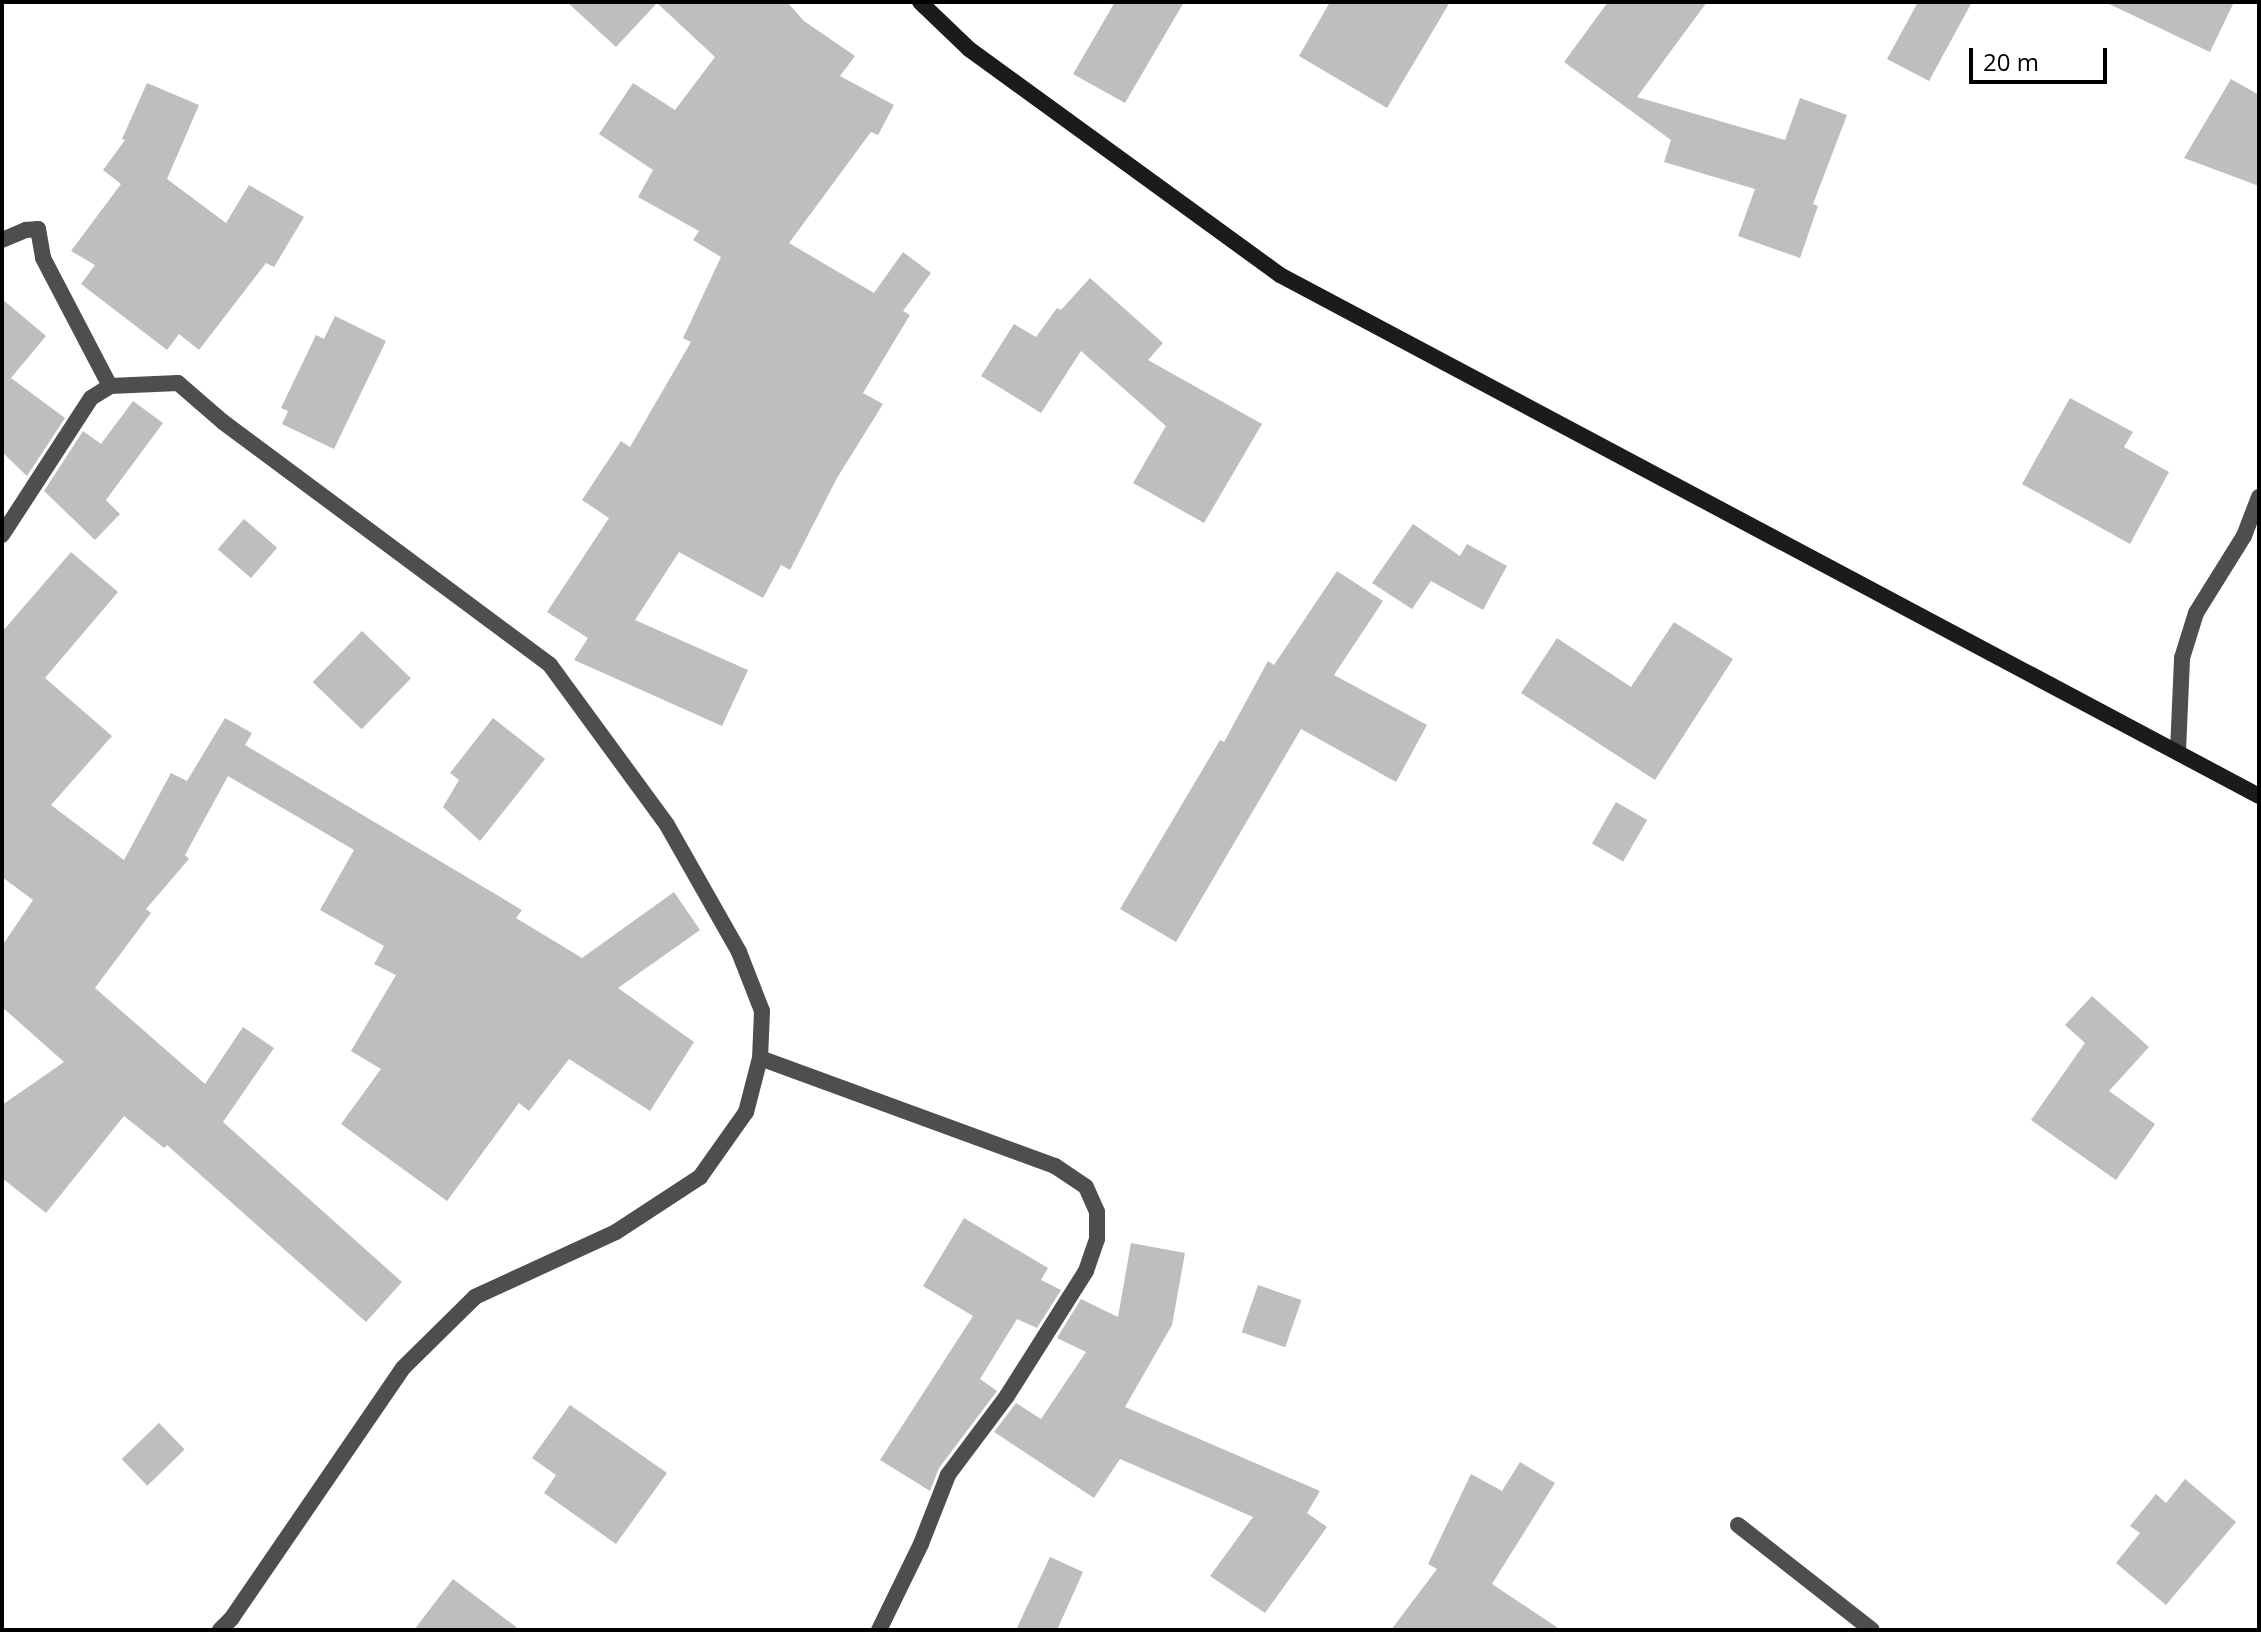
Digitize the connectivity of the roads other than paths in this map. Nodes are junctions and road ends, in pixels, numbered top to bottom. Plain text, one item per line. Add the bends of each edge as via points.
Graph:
1 (920, 2) edge
2 (2, 240) edge
3 (110, 386) junction
4 (2259, 497) edge
5 (2, 535) edge
6 (2178, 751) junction
7 (2259, 796) edge
8 (760, 1058) junction
9 (1738, 1525) dead end
10 (220, 1630) edge
11 (879, 1630) edge
12 (1872, 1630) edge

1 - 6 street via 969,49 1280,275
2 - 3 street via 38,229 43,258
3 - 5 street via 91,398
3 - 8 street via 178,383 550,665 667,825 739,952 762,1011
4 - 6 street via 2244,536 2196,613 2182,658
6 - 7 street
8 - 10 street via 746,1112 700,1177 616,1232 475,1297 403,1368
8 - 11 street via 1055,1166 1086,1187 1097,1212 1097,1239 1086,1271 1007,1396 948,1475
9 - 12 street

